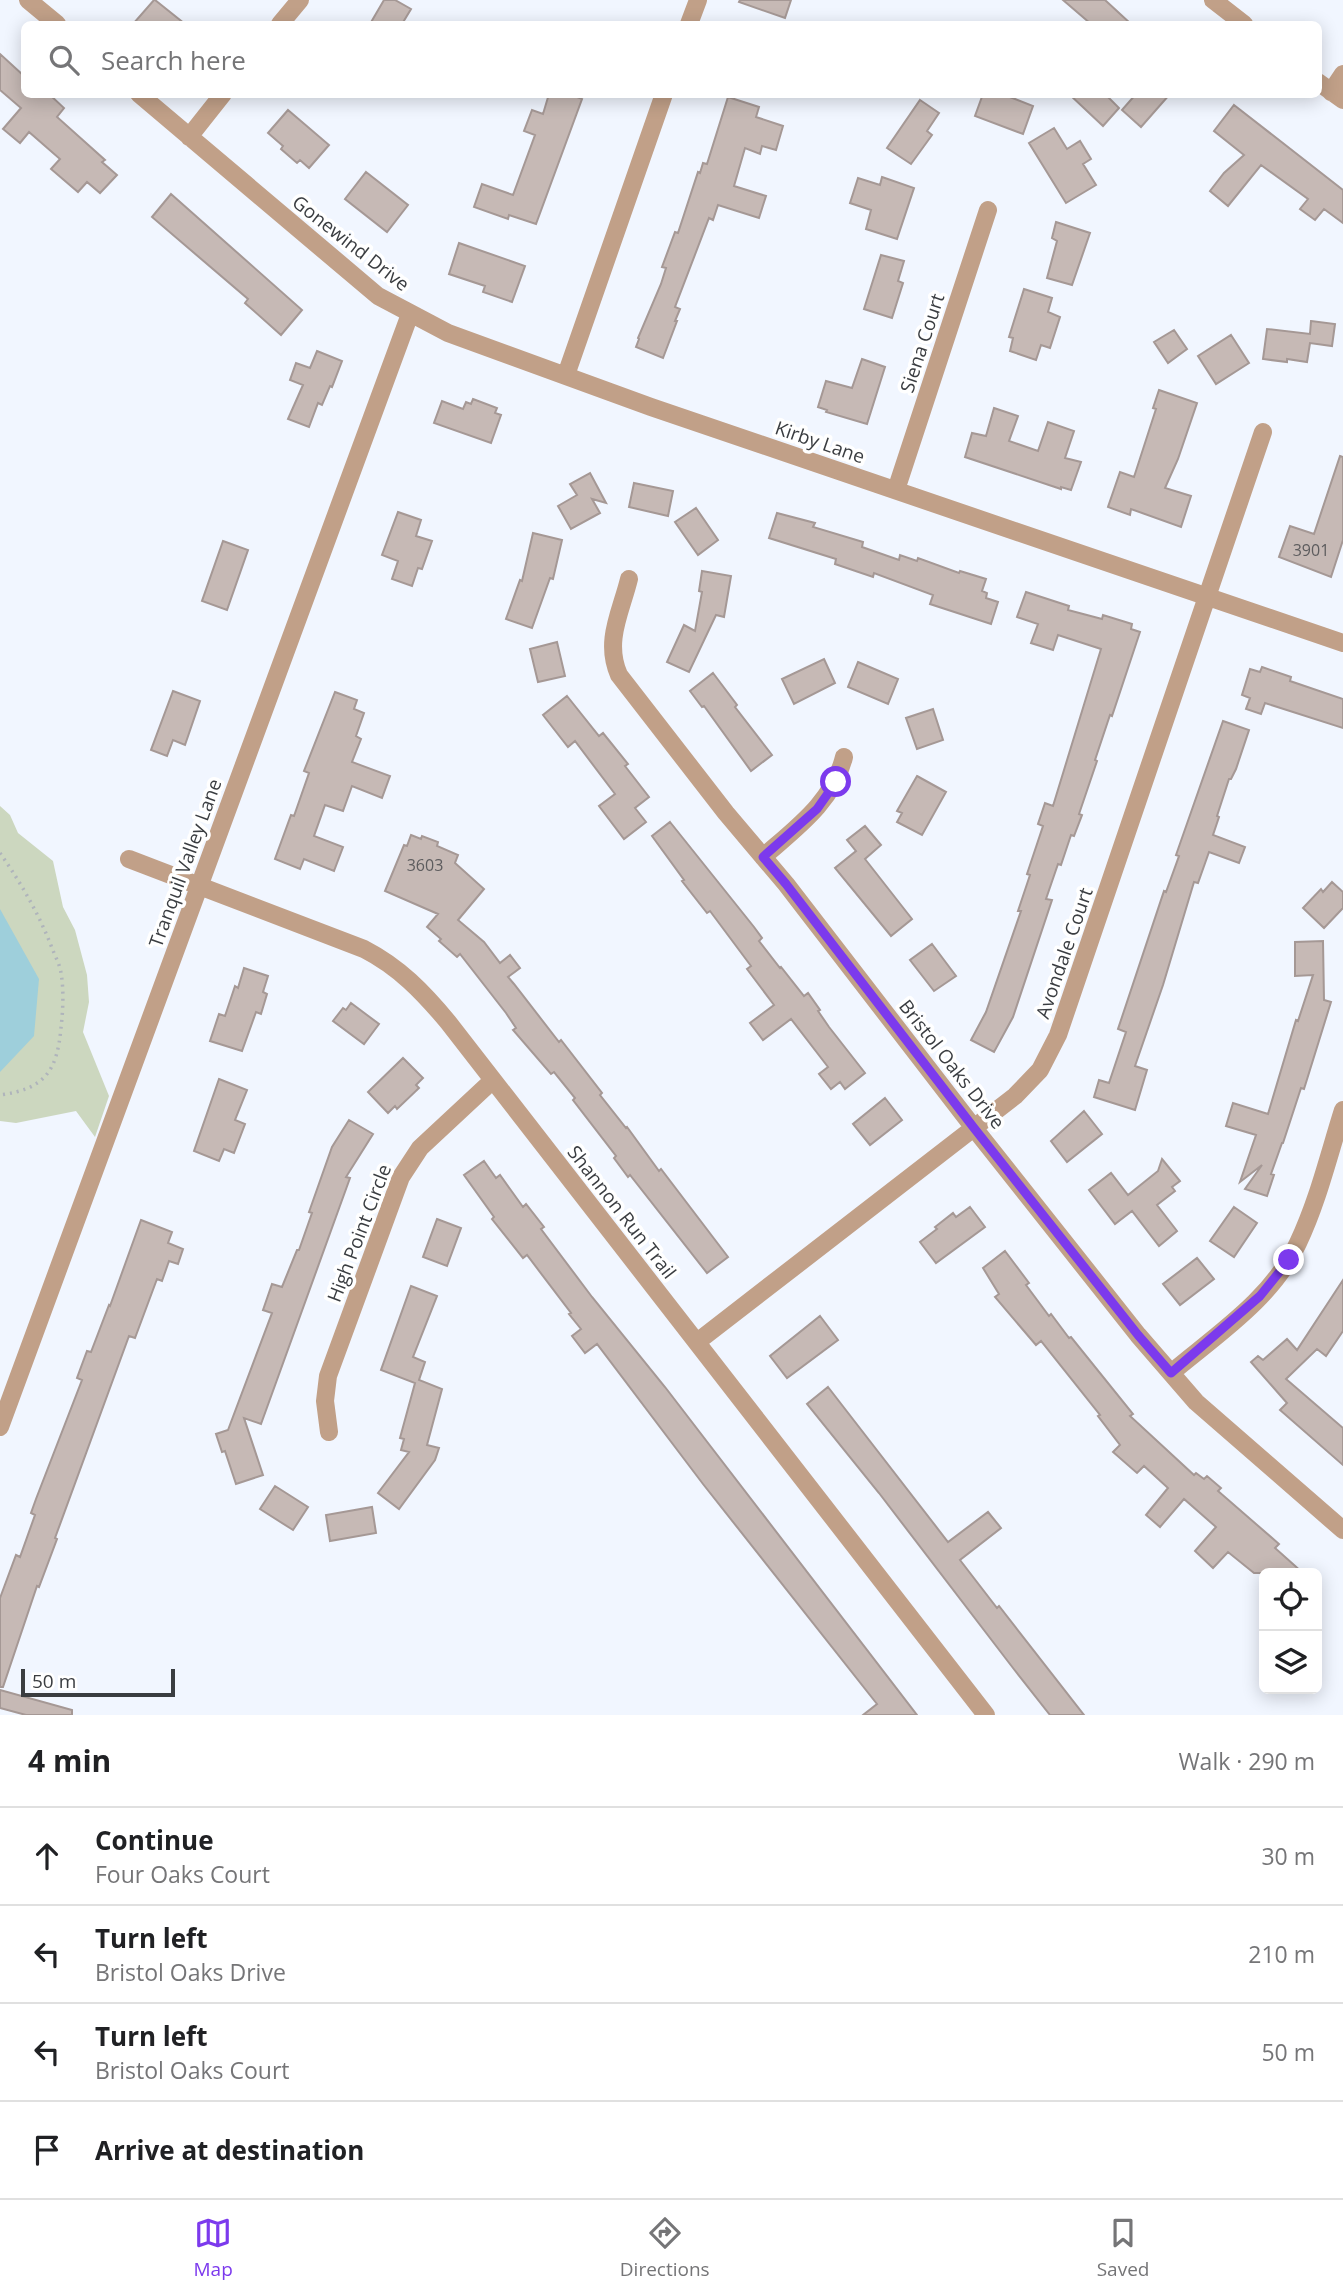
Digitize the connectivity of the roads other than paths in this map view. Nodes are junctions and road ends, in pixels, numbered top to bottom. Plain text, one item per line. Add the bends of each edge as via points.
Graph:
1 (28, 0) edge
2 (300, 0) edge
3 (698, 0) edge
4 (1213, 0) edge
5 (53, 21) edge
6 (282, 21) edge
7 (690, 21) edge
8 (1240, 21) edge
9 (1343, 74) edge
10 (1331, 91) edge
11 (144, 98) edge
12 (220, 98) edge
13 (663, 98) edge
14 (189, 137) junction
15 (988, 210) dead end
16 (410, 314) junction
17 (566, 375) junction
18 (1263, 432) dead end
19 (896, 490) junction
20 (629, 579) dead end
21 (1208, 598) junction
22 (1343, 643) edge
23 (844, 758) dead end
24 (763, 857) junction
25 (129, 859) dead end
26 (200, 885) junction
27 (493, 1080) junction
28 (1343, 1110) edge
29 (974, 1128) junction
30 (697, 1342) junction
31 (1171, 1373) junction
32 (0, 1427) edge
33 (329, 1432) dead end
34 (1343, 1530) edge
35 (986, 1715) edge

1 - 5 street
2 - 6 street
3 - 7 street
4 - 8 street
9 - 10 street
11 - 14 street, Gonewind Drive
12 - 14 street
13 - 17 street
14 - 16 street, Gonewind Drive via 378,296
15 - 19 street, Siena Court
16 - 17 street, Gonewind Drive via 448,333
16 - 26 street, Tranquil Valley Lane
17 - 19 street, Kirby Lane
18 - 21 street, Avondale Court
19 - 21 street, Kirby Lane
20 - 24 street, Bristol Oaks Drive via 611,649 619,675
21 - 22 street, Kirby Lane
21 - 29 street, Avondale Court via 1058,1035 1031,1081
23 - 24 street via 836,782 817,809
24 - 29 street, Bristol Oaks Drive
25 - 26 street, Shannon Run Trail
26 - 27 street, Shannon Run Trail via 364,949 394,966 420,989
26 - 32 street, Tranquil Valley Lane
27 - 30 street, Shannon Run Trail
27 - 33 street, High Point Circle via 420,1148 401,1177 328,1376
28 - 31 street via 1289,1260 1260,1296
29 - 30 street, Avondale Court
29 - 31 street, Bristol Oaks Drive
30 - 35 street, Shannon Run Trail
31 - 34 street, Bristol Oaks Drive via 1196,1402

